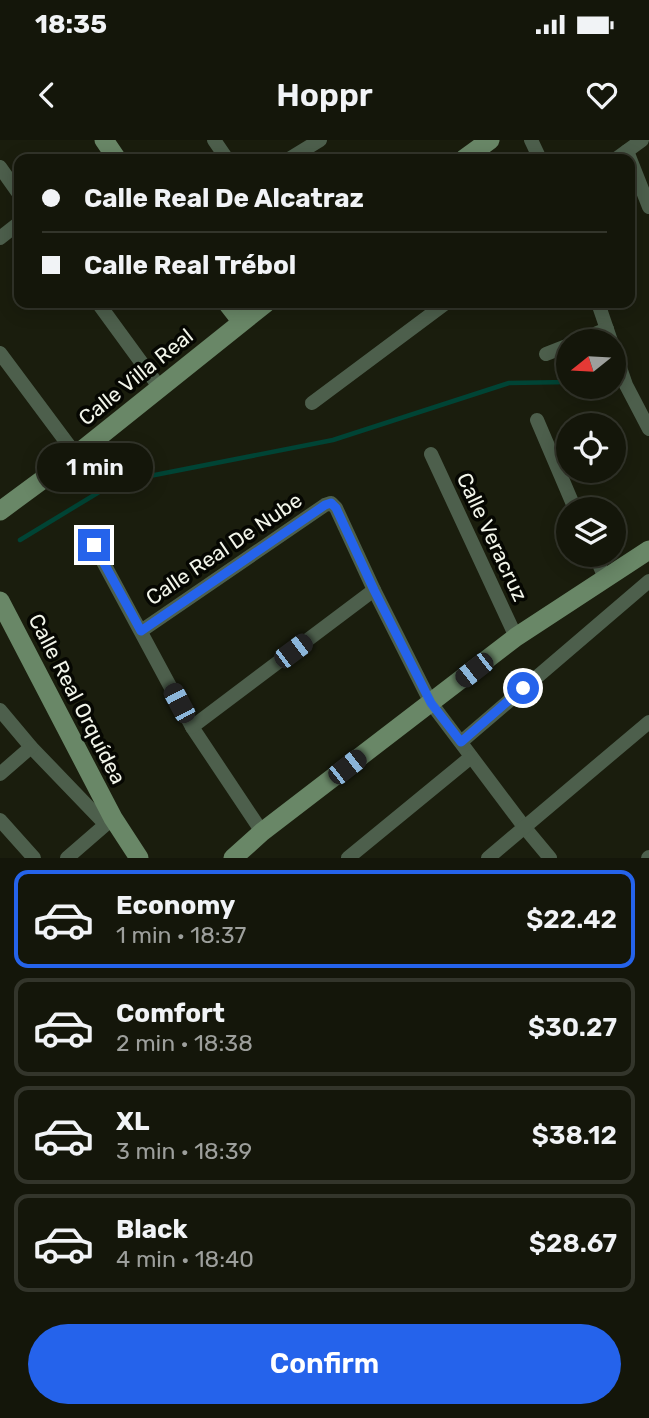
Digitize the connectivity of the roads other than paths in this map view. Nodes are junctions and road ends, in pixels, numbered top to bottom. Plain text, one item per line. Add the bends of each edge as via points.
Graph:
1 (490, 140) edge
2 (642, 140) edge
3 (315, 141) edge
4 (296, 154) edge
5 (471, 154) edge
6 (623, 154) edge
7 (0, 167) edge
8 (635, 180) edge
9 (14, 187) edge
10 (649, 206) edge
11 (14, 227) edge
12 (0, 238) edge
13 (102, 308) edge
14 (231, 308) edge
15 (259, 308) edge
16 (439, 308) edge
17 (599, 308) edge
18 (241, 321) junction
19 (607, 329) edge
20 (556, 350) edge
21 (0, 353) edge
22 (546, 354) dead end
23 (626, 384) edge
24 (160, 388) junction
25 (312, 403) dead end
26 (537, 420) dead end
27 (649, 429) edge
28 (431, 454) dead end
29 (76, 455) junction
30 (570, 497) edge
31 (0, 511) edge
32 (94, 545) dead end
33 (649, 551) edge
34 (600, 567) edge
35 (605, 578) junction
36 (649, 581) edge
37 (374, 590) junction
38 (0, 601) edge
39 (141, 631) junction
40 (516, 637) junction
41 (431, 703) junction
42 (0, 710) edge
43 (649, 722) edge
44 (192, 727) junction
45 (461, 742) junction
46 (31, 747) junction
47 (471, 757) junction
48 (0, 774) edge
49 (0, 820) edge
50 (109, 821) junction
51 (525, 828) junction
52 (262, 832) junction
53 (34, 858) edge
54 (67, 858) edge
55 (139, 858) edge
56 (233, 858) edge
57 (348, 858) edge
58 (488, 858) edge
59 (550, 858) edge

1 - 5 street
2 - 6 street
3 - 4 street
7 - 9 street
8 - 10 street
11 - 12 street
13 - 24 street
14 - 18 street
15 - 18 street, Calle Villa Real
16 - 25 street
17 - 19 street
18 - 24 street, Calle Villa Real
20 - 22 street
21 - 29 street
23 - 27 street
24 - 29 street, Calle Villa Real
26 - 30 street
28 - 40 street, Calle Veracruz
29 - 31 street, Calle Villa Real
32 - 39 street
33 - 35 street
34 - 35 street
35 - 40 street
36 - 45 street
37 - 39 street, Calle Real De Nube via 331,503
37 - 41 street
37 - 44 street
38 - 50 street, Calle Real Orquídea
39 - 44 street
40 - 41 street
41 - 45 street
41 - 52 street
42 - 46 street
43 - 51 street
44 - 52 street
45 - 47 street
46 - 48 street
46 - 50 street
47 - 51 street
47 - 57 street
49 - 53 street
50 - 54 street
50 - 55 street, Calle Real Orquídea
51 - 58 street
51 - 59 street
52 - 56 street

